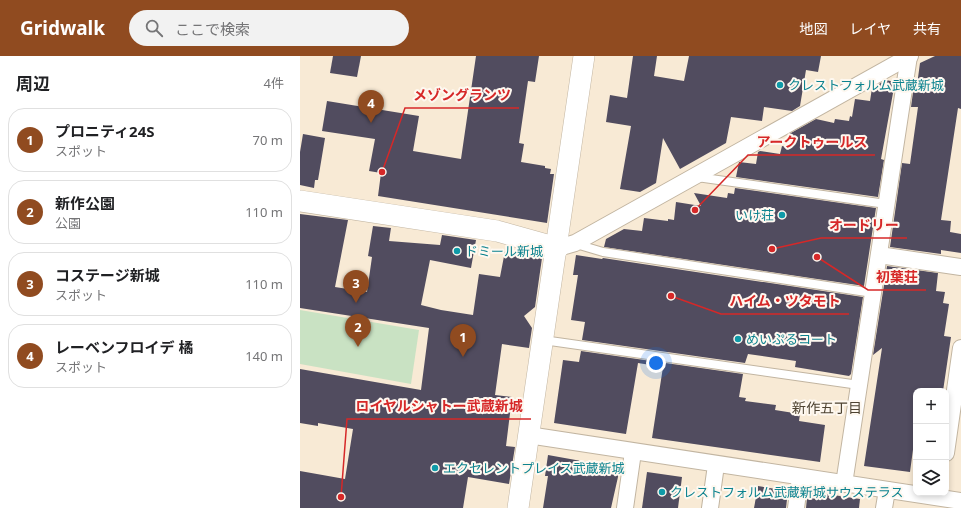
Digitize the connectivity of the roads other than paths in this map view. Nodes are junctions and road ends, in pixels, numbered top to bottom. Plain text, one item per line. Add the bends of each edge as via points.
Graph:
1 (584, 56) edge
2 (909, 56) edge
3 (695, 176) junction
4 (300, 201) edge
5 (886, 204) junction
6 (566, 246) junction
7 (879, 255) junction
8 (961, 267) edge
9 (873, 294) junction
10 (543, 340) junction
11 (961, 348) edge
12 (859, 385) junction
13 (949, 432) edge
14 (528, 435) junction
15 (633, 452) junction
16 (716, 465) junction
17 (800, 478) junction
18 (844, 484) junction
19 (886, 490) junction
20 (913, 493) edge
21 (940, 496) edge
22 (961, 502) edge
23 (518, 508) edge
24 (625, 508) edge
25 (710, 508) edge
26 (796, 508) edge
27 (884, 508) edge

1 - 6 street
2 - 3 street
2 - 5 street
3 - 5 lane
3 - 6 street
4 - 6 street via 497,231
5 - 7 street
6 - 9 lane
6 - 10 street
7 - 8 street
7 - 9 street
9 - 12 street
10 - 12 lane
10 - 14 street
11 - 13 street
12 - 18 street
14 - 15 street
14 - 23 street
15 - 16 street
15 - 24 street
16 - 17 street
16 - 25 street
17 - 18 street
17 - 26 street
18 - 19 street
19 - 20 street
19 - 27 street
21 - 22 street

